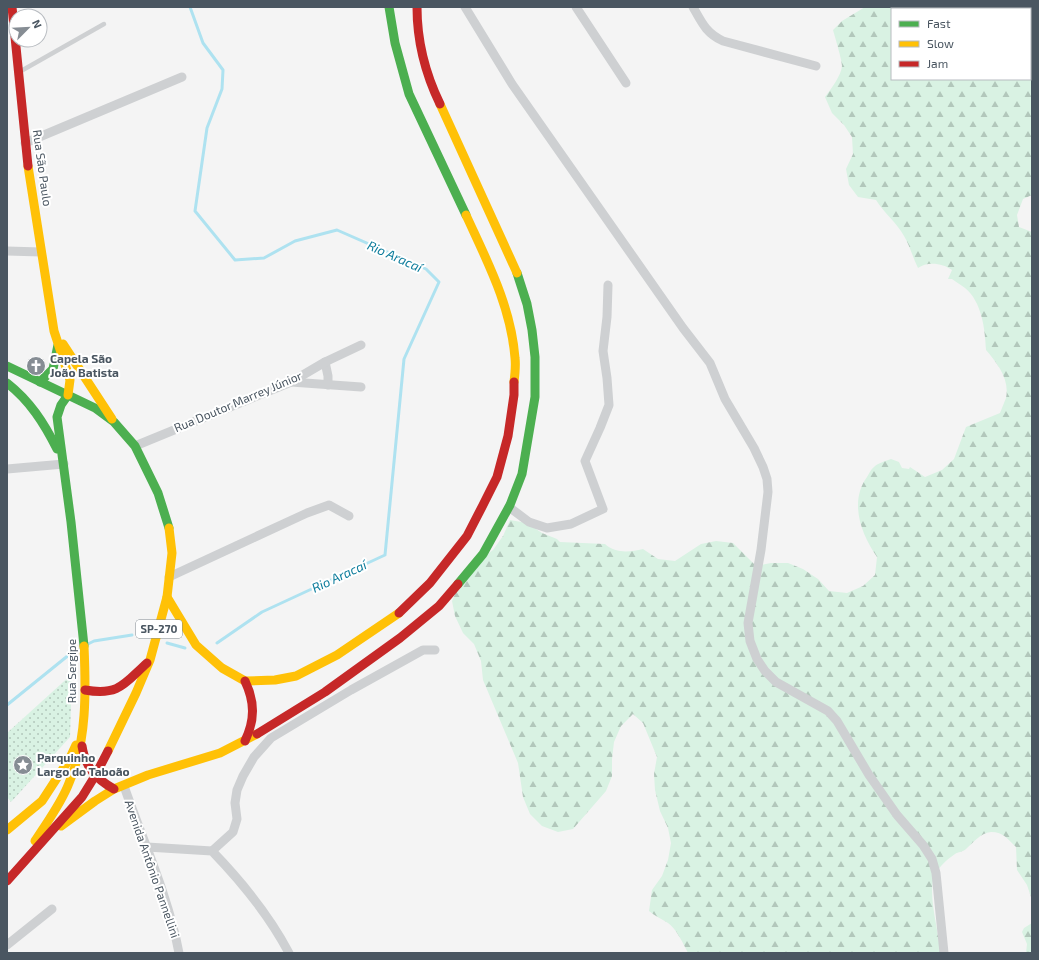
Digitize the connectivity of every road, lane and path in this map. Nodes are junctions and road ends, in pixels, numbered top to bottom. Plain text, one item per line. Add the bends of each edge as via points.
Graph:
1 (12, 7) edge
2 (389, 7) edge
3 (417, 7) edge
4 (465, 7) edge
5 (576, 7) edge
6 (693, 7) edge
7 (104, 24) dead end
8 (816, 66) dead end
9 (19, 72) junction
10 (182, 76) dead end
11 (626, 83) dead end
12 (25, 143) junction
13 (7, 251) edge
14 (41, 252) junction
15 (608, 285) dead end
16 (54, 331) junction
17 (58, 344) junction
18 (361, 345) dead end
19 (325, 362) junction
20 (7, 366) edge
21 (40, 382) junction
22 (291, 382) junction
23 (7, 383) edge
24 (328, 385) junction
25 (361, 387) dead end
26 (68, 395) junction
27 (114, 422) junction
28 (134, 446) junction
29 (64, 464) junction
30 (7, 469) edge
31 (509, 507) junction
32 (349, 516) dead end
33 (169, 577) junction
34 (167, 597) junction
35 (434, 650) dead end
36 (150, 660) junction
37 (245, 681) junction
38 (84, 690) junction
39 (82, 733) junction
40 (245, 741) junction
41 (95, 776) junction
42 (124, 786) junction
43 (114, 789) junction
44 (7, 830) edge
45 (51, 833) junction
46 (147, 847) junction
47 (212, 851) junction
48 (21, 865) junction
49 (7, 881) edge
50 (52, 909) dead end
51 (7, 945) edge
52 (179, 953) edge
53 (289, 953) edge
54 (944, 953) edge

1 - 9 main road, Rua São Paulo
2 - 37 main road via 395,43 409,94 493,274 508,318 515,358 514,395 508,436 497,477 467,536 430,583 403,608 337,655 296,676
3 - 31 main road via 419,40 430,85 516,268 532,330 535,397 522,474
4 - 54 street via 512,84 710,363 725,399 754,448 763,467 768,492 748,623 750,641 757,659 776,682 828,712 837,721 869,775 932,859 936,873
5 - 11 street
6 - 8 street via 704,27 714,37
7 - 9 lane
9 - 12 main road, Rua São Paulo
10 - 12 street
12 - 14 main road, Rua São Paulo
13 - 14 street
14 - 16 main road, Rua São Paulo
15 - 31 street via 603,351 609,405 585,461 603,508 571,524 547,528 529,522
16 - 17 main road, Rua São Paulo
16 - 27 main road
17 - 21 main road via 53,369
17 - 26 main road, Rua São Paulo via 70,380
18 - 19 street, Rua Doutor Marrey Júnior
19 - 22 street, Rua Doutor Marrey Júnior
19 - 24 street
20 - 21 main road, SP-270
21 - 26 main road, SP-270
22 - 24 street
22 - 28 street, Rua Doutor Marrey Júnior
23 - 29 main road via 30,404 45,423
24 - 25 street
26 - 27 main road, SP-270 via 95,408
26 - 29 main road, Rua Sergipe via 61,403 57,417
27 - 28 main road, SP-270
28 - 33 main road, SP-270 via 158,493 168,523 172,553
29 - 30 street
29 - 38 main road, Rua Sergipe via 84,632
31 - 40 main road via 482,554 439,606 400,638 325,692
32 - 33 street via 329,505
33 - 34 main road, SP-270
34 - 36 main road, SP-270
34 - 37 main road via 196,645 222,668
35 - 47 street via 423,650 271,738 254,757 237,790 237,819 233,832
36 - 38 main road via 114,691
36 - 41 main road, SP-270
37 - 40 main road via 252,695 254,711 252,726
38 - 39 main road, Rua Sergipe
39 - 41 main road via 82,755 87,768
39 - 44 main road via 70,758 42,800
39 - 48 main road, Rua Sergipe via 73,773 62,802
40 - 42 main road via 220,754 148,775
41 - 43 main road
41 - 45 main road, SP-270 via 82,797
42 - 43 main road
42 - 46 street, Avenida Antônio Pannellini
43 - 45 main road
45 - 48 main road, SP-270
46 - 47 street
46 - 52 street, Avenida Antônio Pannellini via 164,896
47 - 53 street via 241,882
48 - 49 main road, SP-270
50 - 51 street

